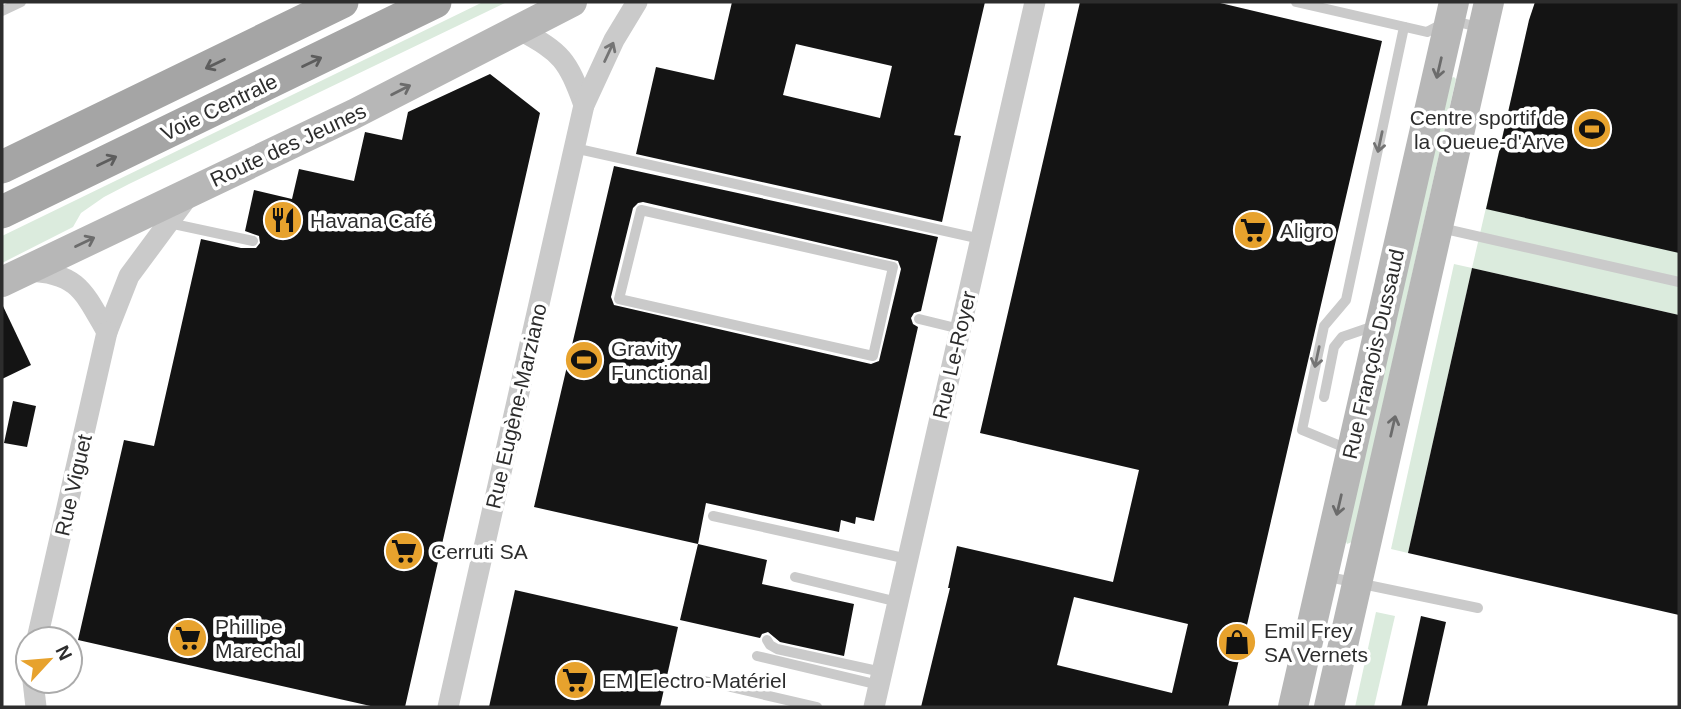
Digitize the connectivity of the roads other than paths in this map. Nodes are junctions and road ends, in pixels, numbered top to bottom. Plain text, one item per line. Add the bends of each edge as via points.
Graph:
1 (21, 2) edge
2 (342, 2) edge
3 (435, 2) edge
4 (572, 2) edge
5 (637, 2) edge
6 (1035, 2) edge
7 (1296, 2) edge
8 (2, 11) edge
9 (1452, 11) edge
10 (1486, 15) edge
11 (1404, 27) junction
12 (520, 30) junction
13 (584, 105) junction
14 (574, 148) junction
15 (2, 167) edge
16 (192, 190) junction
17 (2, 212) edge
18 (169, 223) junction
19 (1438, 227) junction
20 (981, 239) junction
21 (253, 242) dead end
22 (893, 267) joint
23 (14, 276) edge
24 (1679, 282) edge
25 (919, 319) dead end
26 (1380, 324) junction
27 (960, 329) junction
28 (107, 332) junction
29 (1324, 397) dead end
30 (1351, 450) junction
31 (713, 516) dead end
32 (908, 559) junction
33 (1323, 576) junction
34 (795, 577) dead end
35 (1357, 583) junction
36 (898, 602) junction
37 (1478, 608) dead end
38 (40, 625) edge
39 (767, 640) dead end
40 (757, 656) dead end
41 (881, 678) junction
42 (696, 679) dead end
43 (1313, 698) edge
44 (448, 707) edge
45 (817, 707) edge
46 (874, 707) edge

1 - 8 lane
2 -> 15 main road, Voie Centrale
17 -> 3 main road, Voie Centrale
4 - 12 main road, Route des Jeunes
13 -> 5 street, Rue Eugène-Marziano
6 - 20 street, Rue Le-Royer
7 - 11 lane
9 - 10 lane
9 - 11 lane via 1427,32
9 -> 26 main road, Rue François-Dussaud
10 - 19 main road, Rue François-Dussaud
11 -> 30 lane via 1346,300 1324,326 1302,430
12 - 13 street via 562,58
16 -> 12 main road, Route des Jeunes
13 - 14 street, Rue Eugène-Marziano
14 - 20 lane
14 - 44 street, Rue Eugène-Marziano
16 - 18 street, Rue Viguet
23 -> 16 main road, Route des Jeunes
18 - 21 lane
18 - 28 street, Rue Viguet via 129,276
19 - 24 lane
35 -> 19 main road, Rue François-Dussaud
20 - 27 street, Rue Le-Royer
22 - 22 lane via 873,356 619,299 641,210
23 - 28 street via 49,272 66,278 79,287
25 - 27 lane
26 - 29 lane via 1342,337 1334,347
26 - 30 main road, Rue François-Dussaud
27 - 32 street, Rue Le-Royer
28 - 38 street, Rue Viguet
30 -> 33 main road, Rue François-Dussaud
31 - 32 lane
32 - 36 street, Rue Le-Royer
33 - 35 lane
33 - 43 main road, Rue François-Dussaud
34 - 36 lane
35 - 37 lane
35 - 43 main road, Rue François-Dussaud
36 - 41 street, Rue Le-Royer
39 - 41 lane via 777,649
40 - 41 lane
41 - 46 street, Rue Le-Royer
42 - 45 lane

